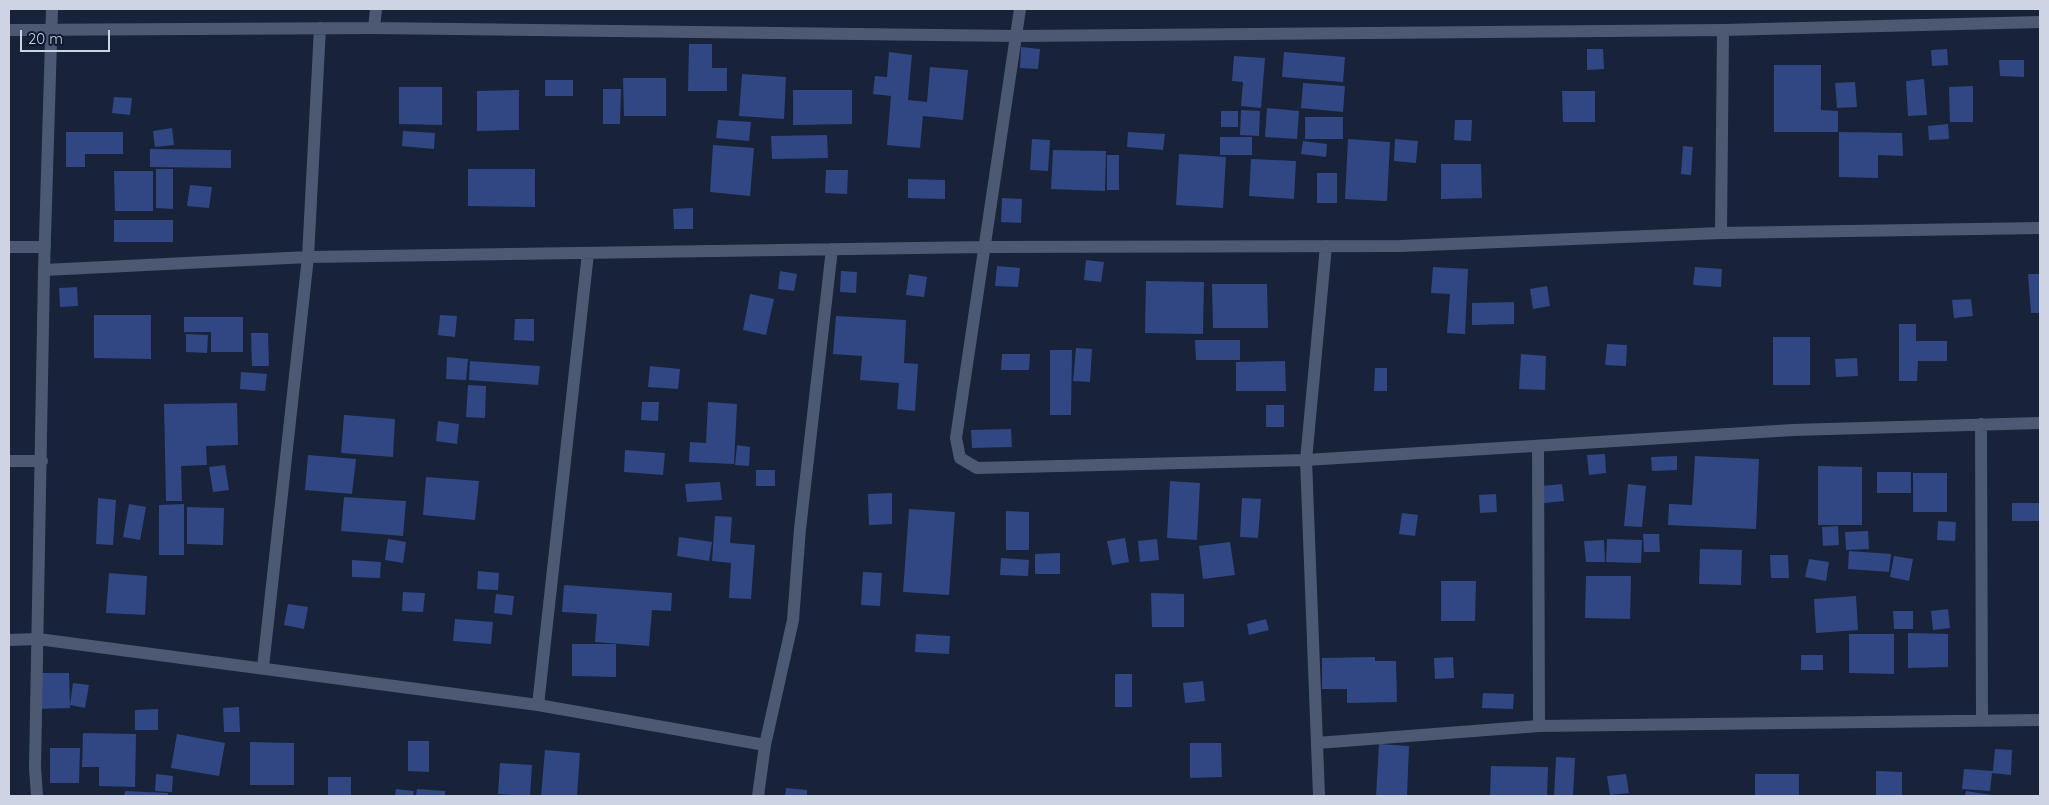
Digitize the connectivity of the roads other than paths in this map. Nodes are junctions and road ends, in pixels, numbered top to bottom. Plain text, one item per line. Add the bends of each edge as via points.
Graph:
1 (52, 9) edge
2 (376, 9) edge
3 (1020, 9) edge
4 (2040, 22) edge
5 (320, 28) junction
6 (374, 28) junction
7 (9, 30) edge
8 (1723, 30) junction
9 (52, 31) junction
10 (1016, 36) junction
11 (2040, 228) edge
12 (1721, 233) junction
13 (9, 246) edge
14 (1326, 246) junction
15 (45, 247) junction
16 (984, 247) junction
17 (832, 249) junction
18 (588, 253) junction
19 (308, 256) junction
20 (44, 270) junction
21 (2040, 423) edge
22 (1981, 424) junction
23 (1538, 446) junction
24 (1306, 460) junction
25 (9, 461) edge
26 (42, 461) junction
27 (38, 639) junction
28 (9, 640) edge
29 (263, 667) junction
30 (538, 705) junction
31 (1982, 719) junction
32 (2040, 720) edge
33 (1539, 726) junction
34 (1317, 743) junction
35 (765, 745) junction
36 (36, 796) edge
37 (758, 796) edge
38 (1320, 796) edge

1 - 9 street
2 - 6 street
3 - 10 street
4 - 8 street
5 - 6 street
5 - 9 street
5 - 19 street
6 - 10 street
7 - 9 street
8 - 10 street
8 - 12 street
9 - 15 street
10 - 16 street
11 - 12 street
12 - 14 street
13 - 15 street
14 - 16 street
14 - 24 street
15 - 20 street
16 - 17 street
16 - 24 street via 956,438 960,458 977,468
17 - 18 street
17 - 35 street via 800,529 793,620
18 - 19 street
18 - 30 street
19 - 20 street
19 - 29 street
20 - 26 street
21 - 22 street
22 - 23 street via 1793,430
22 - 31 street
23 - 24 street
23 - 33 street
24 - 34 street
25 - 26 street
26 - 27 street
27 - 28 street
27 - 29 street
27 - 36 street
29 - 30 street
30 - 35 street
31 - 32 street
31 - 33 street
33 - 34 street
34 - 38 street
35 - 37 street

